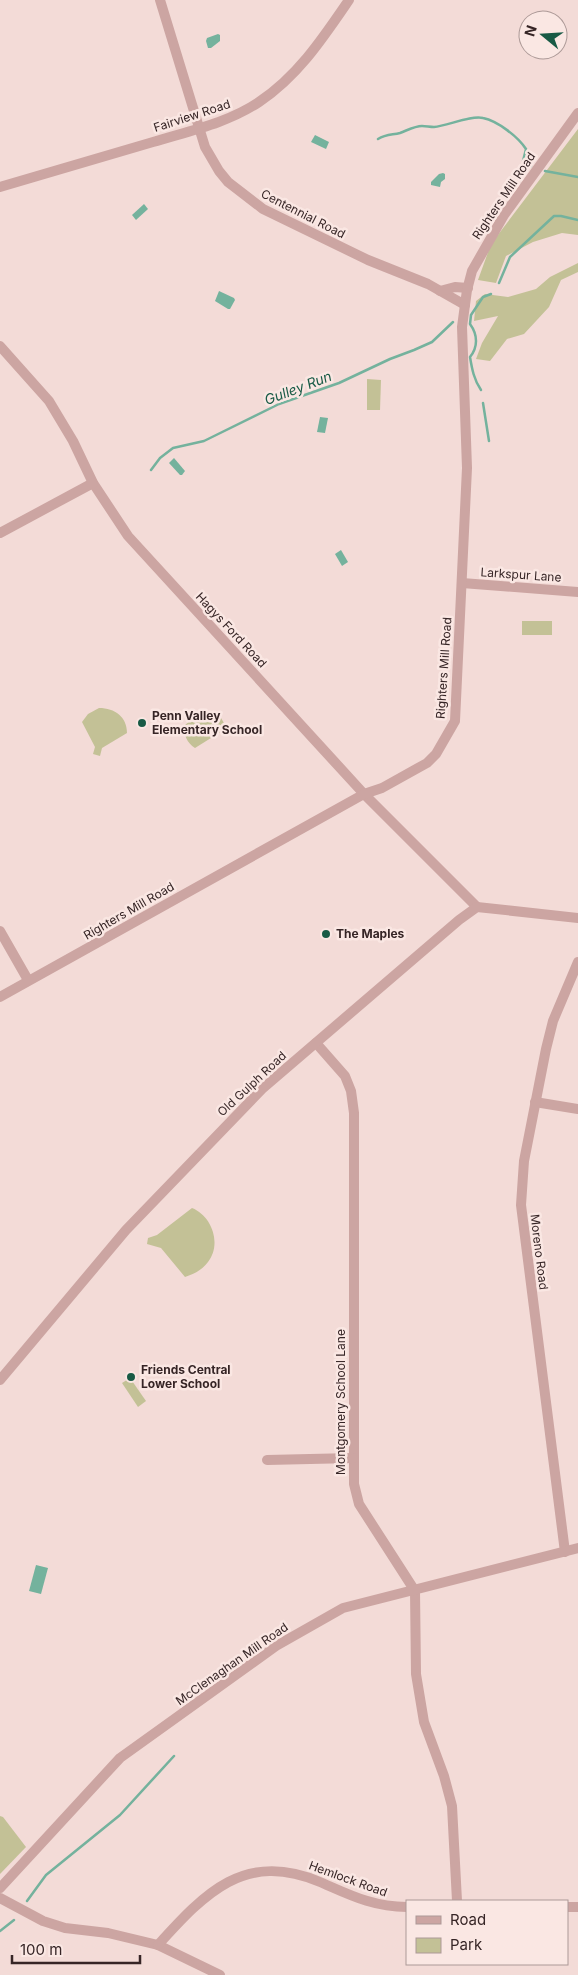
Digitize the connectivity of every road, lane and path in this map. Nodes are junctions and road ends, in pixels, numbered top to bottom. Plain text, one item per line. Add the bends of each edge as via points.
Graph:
1 (160, 0) edge
2 (349, 0) edge
3 (578, 113) edge
4 (198, 128) junction
5 (0, 187) edge
6 (468, 288) junction
7 (440, 291) junction
8 (465, 305) junction
9 (0, 346) edge
10 (93, 483) junction
11 (0, 533) edge
12 (462, 583) junction
13 (578, 592) edge
14 (364, 794) junction
15 (477, 907) junction
16 (578, 918) edge
17 (0, 930) edge
18 (578, 962) edge
19 (28, 980) junction
20 (0, 997) edge
21 (316, 1043) junction
22 (535, 1102) junction
23 (578, 1109) edge
24 (0, 1380) edge
25 (353, 1458) junction
26 (267, 1460) dead end
27 (578, 1548) edge
28 (565, 1552) junction
29 (415, 1591) junction
30 (0, 1888) edge
31 (0, 1898) edge
32 (457, 1900) edge
33 (406, 1907) edge
34 (158, 1945) junction
35 (220, 1975) edge

1 - 4 street, Centennial Road
2 - 4 street, Fairview Road via 317,46 279,86 235,115
3 - 6 street, Righters Mill Road via 504,215 472,271
4 - 5 street, Fairview Road
4 - 7 street, Centennial Road via 218,171 250,201 368,260
6 - 7 street
6 - 8 street, Righters Mill Road
7 - 8 street, Centennial Road
8 - 12 street, Righters Mill Road via 462,327 467,468
9 - 10 street, Hagys Ford Road via 49,401
10 - 11 street
10 - 14 street, Hagys Ford Road via 128,536
12 - 13 street, Larkspur Lane
12 - 14 street, Righters Mill Road via 454,723 427,763 382,788
14 - 15 street, Hagys Ford Road
14 - 19 street, Righters Mill Road
15 - 16 street
15 - 21 street, Old Gulph Road
17 - 19 street
18 - 22 street, Moreno Road via 553,1021
19 - 20 street, Righters Mill Road
21 - 24 street, Old Gulph Road via 262,1089 126,1230
21 - 25 street, Montgomery School Lane via 345,1076 354,1113
22 - 23 street
22 - 28 street, Moreno Road via 524,1161 521,1205
25 - 26 street
25 - 29 street, Montgomery School Lane via 359,1504
27 - 28 street, McClenaghan Mill Road
28 - 29 street, McClenaghan Mill Road
29 - 30 street, McClenaghan Mill Road via 343,1608 276,1646 120,1758
29 - 32 street via 416,1674 424,1722 452,1806
31 - 34 street via 43,1921 65,1928
33 - 34 street, Hemlock Road via 372,1904 305,1876 272,1870 239,1877 208,1894
34 - 35 street

